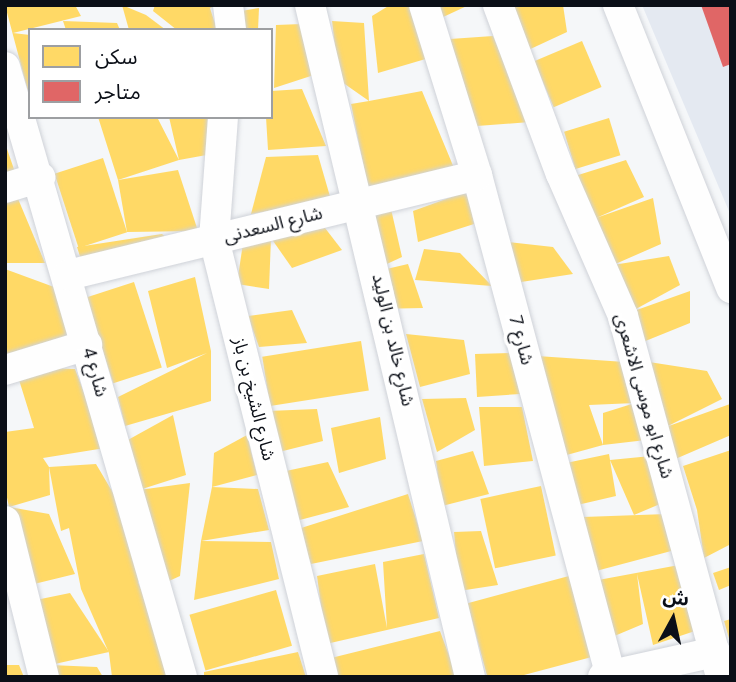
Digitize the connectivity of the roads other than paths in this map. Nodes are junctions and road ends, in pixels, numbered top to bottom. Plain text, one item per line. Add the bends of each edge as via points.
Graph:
1 (228, 5) edge
2 (310, 5) edge
3 (424, 5) edge
4 (498, 5) edge
5 (618, 5) edge
6 (231, 28) edge
7 (5, 67) edge
8 (223, 119) edge
9 (477, 174) junction
10 (40, 177) junction
11 (5, 188) edge
12 (361, 203) junction
13 (214, 239) junction
14 (68, 275) junction
15 (729, 280) edge
16 (87, 345) junction
17 (5, 370) edge
18 (5, 521) edge
19 (718, 664) edge
20 (608, 676) edge
21 (44, 677) edge
22 (181, 677) edge
23 (323, 677) edge
24 (470, 677) edge

1 - 6 street
2 - 12 street, شارع خالد بن الوليد
3 - 9 street, شارع 7
4 - 19 street, شارع ابو موسى الاشعرى via 561,174 623,316
5 - 15 street
7 - 10 street, شارع 4
8 - 13 street, شارع الشيخ بن باز
9 - 12 street, شارع السعدنى
9 - 20 street, شارع 7
10 - 11 street
10 - 14 street, شارع 4
12 - 13 street, شارع السعدنى
12 - 24 street, شارع خالد بن الوليد
13 - 14 street, شارع السعدنى
13 - 23 street, شارع الشيخ بن باز
14 - 16 street, شارع 4
16 - 17 street
16 - 22 street, شارع 4
18 - 21 street
19 - 20 street

